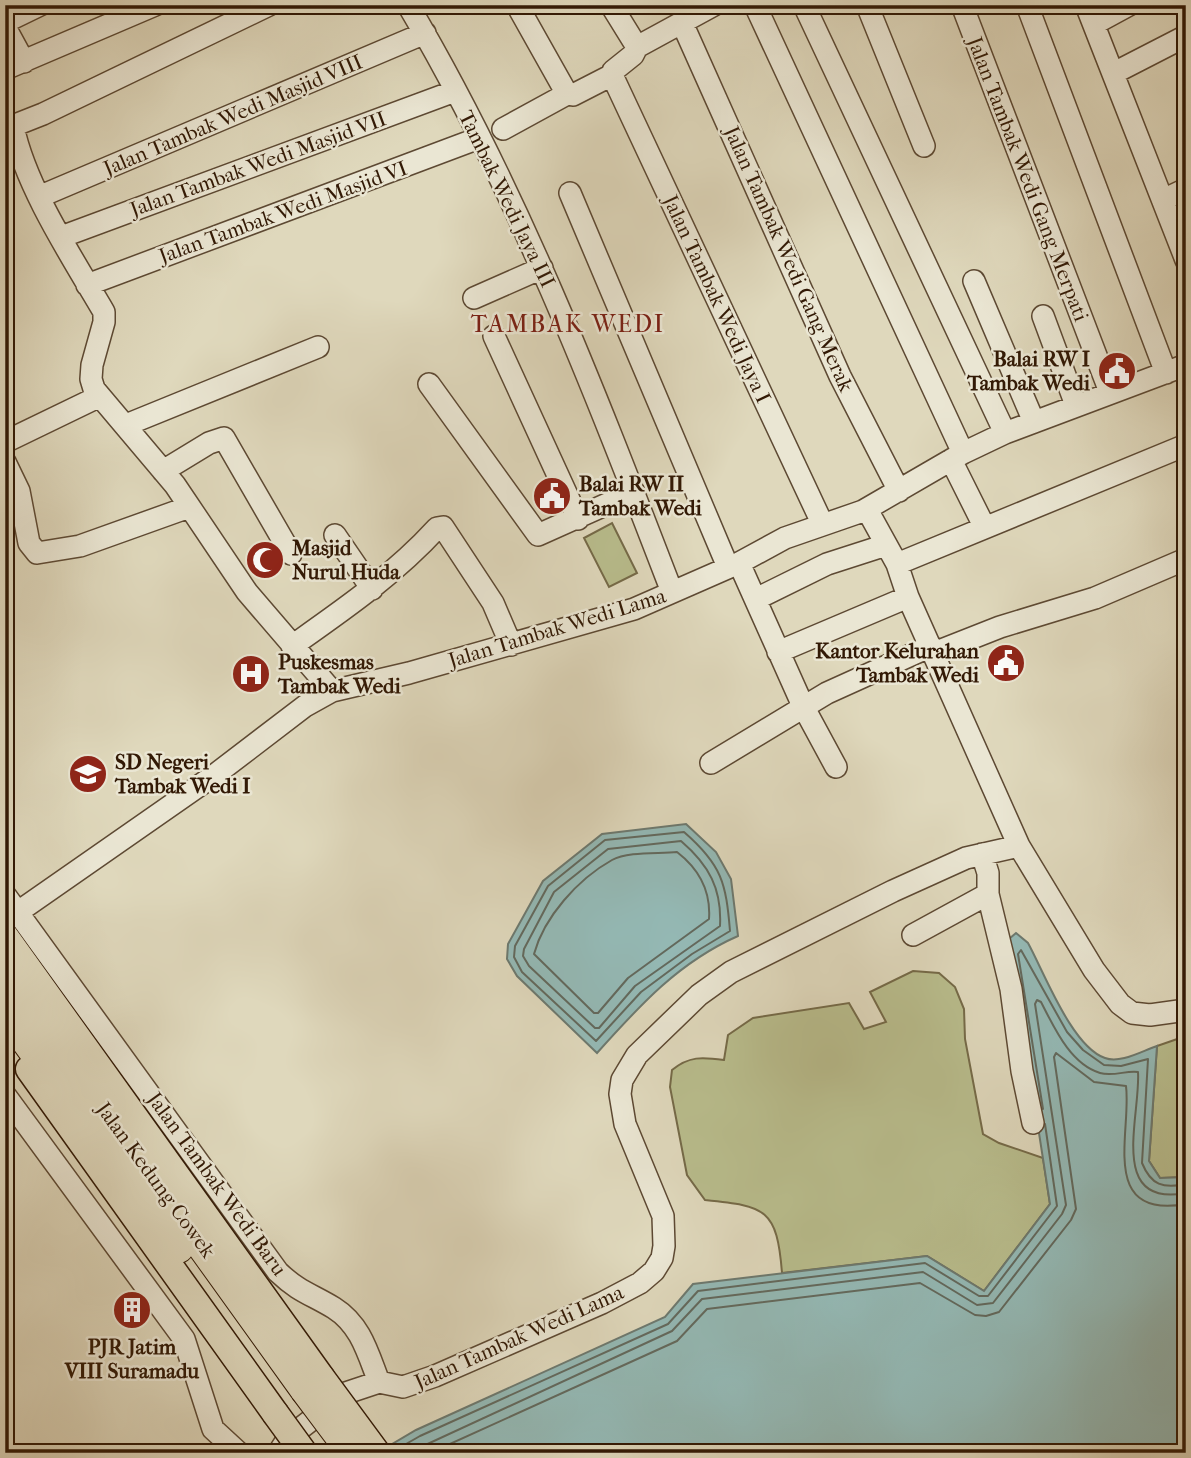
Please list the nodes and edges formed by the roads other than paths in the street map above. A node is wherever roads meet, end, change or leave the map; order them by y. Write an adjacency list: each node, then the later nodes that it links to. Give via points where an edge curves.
1 (40, 5): 15 (street)
2 (155, 5): 20 (street)
3 (270, 5): 25 (street)
4 (408, 5): 17 (street, Tambak Wedi Jaya III)
5 (517, 5): 24 (street)
6 (611, 5): 19 (street)
7 (714, 5): 16 (street)
8 (755, 5): 52 (street)
9 (804, 5): 49 (street)
10 (867, 5): 28 (street)
11 (962, 5): 44 (street, Jalan Tambak Wedi Gang Merpati)
12 (1027, 5): 42 (street)
13 (1129, 5): 14 (street)
14 (1090, 14): 21 (street)
15 (5, 24): 20 (street)
16 (683, 25): 19 (street); 55 (street, Jalan Tambak Wedi Gang Merak, via 840,376)
17 (425, 33): 23 (street, Tambak Wedi Jaya III); 31 (street, Jalan Tambak Wedi Masjid VIII)
18 (1186, 36): 21 (street)
19 (637, 47): 22 (street)
20 (15, 66)
21 (1114, 73): 32 (street)
22 (612, 75): 24 (street, via 573,96); 60 (street, Jalan Tambak Wedi Jaya I)
23 (455, 91): 27 (street, Tambak Wedi Jaya III); 33 (street, Jalan Tambak Wedi Masjid VII)
24 (567, 94): 26 (street)
25 (9, 128): 31 (street)
26 (503, 130)
27 (479, 138): 35 (street, Tambak Wedi Jaya III); 37 (street, Jalan Tambak Wedi Masjid VI)
28 (924, 146)
29 (1186, 189): 32 (street)
30 (570, 193): 67 (street)
31 (41, 196): 33 (street)
32 (1163, 200): 34 (street)
33 (61, 237): 37 (street)
34 (1186, 260)
35 (542, 268): 38 (street); 56 (street, Tambak Wedi Jaya III)
36 (974, 281): 47 (street)
37 (87, 285): 45 (street, via 104,316 90,379)
38 (474, 298)
39 (1043, 316): 46 (street)
40 (494, 336): 59 (street)
41 (318, 347): 48 (street)
42 (1176, 369): 44 (street, Jalan Tambak Wedi Lama)
43 (429, 384): 59 (street, via 534,532 541,535)
44 (1110, 392): 46 (street, Jalan Tambak Wedi Lama)
45 (100, 396): 48 (street); 50 (street)
46 (1076, 405): 47 (street, Jalan Tambak Wedi Lama)
47 (1034, 422): 49 (street, Jalan Tambak Wedi Lama)
48 (126, 425): 54 (street)
49 (1005, 433): 52 (street, Jalan Tambak Wedi Lama)
50 (5, 442)
51 (1186, 445): 61 (street)
52 (957, 457): 55 (street, Jalan Tambak Wedi Lama); 61 (street)
53 (5, 462): 57 (street, via 19,491 30,545 37,553 80,547)
54 (163, 471): 57 (street); 64 (street, via 224,438)
55 (898, 491): 58 (street, Jalan Tambak Wedi Lama)
56 (634, 492): 59 (street); 69 (street, Tambak Wedi Jaya III)
57 (189, 507): 73 (street, via 247,592)
58 (863, 511): 60 (street, Jalan Tambak Wedi Lama); 63 (street, via 870,514)
59 (578, 519)
60 (822, 523): 67 (street, Jalan Tambak Wedi Lama)
61 (984, 526): 66 (street)
62 (335, 535): 68 (street)
63 (886, 545): 66 (street); 71 (street, via 827,564)
64 (291, 554)
65 (1186, 559): 74 (street, via 1095,598)
66 (897, 564): 70 (street)
67 (734, 565): 69 (street, Jalan Tambak Wedi Lama); 71 (street)
68 (372, 589): 72 (street, via 443,527 493,603); 73 (street)
69 (672, 592): 72 (street, Jalan Tambak Wedi Lama, via 634,609)
70 (908, 597): 74 (street); 75 (street)
71 (756, 599): 75 (street)
72 (511, 645): 76 (street, Jalan Tambak Wedi Lama)
73 (292, 646): 76 (street)
74 (933, 650): 77 (street); 80 (street)
75 (778, 652): 77 (street)
76 (332, 691): 83 (street, Jalan Tambak Wedi Lama, via 305,706 216,774)
77 (803, 706): 78 (street); 79 (street)
78 (711, 763)
79 (836, 767)
80 (1019, 846): 81 (street, Jalan Tambak Wedi Lama); 88 (street, via 1090,964 1120,1004 1139,1015)
81 (982, 854): 82 (street); 92 (street, Jalan Tambak Wedi Lama, via 893,891 731,972 673,1017 637,1055 622,1080 620,1094 625,1124 663,1216 664,1246 654,1271 602,1303 435,1376 403,1387)
82 (988, 894): 84 (street); 91 (street, via 1005,959)
83 (12, 903): 92 (street, Jalan Tambak Wedi Baru, via 278,1272 309,1297 332,1307 358,1332)
84 (913, 934)
85 (5, 936): 93 (main road)
86 (5, 970): 93 (highway, Jalan Kedung Cowek)
87 (5, 1010): 93 (highway, Jalan Kedung Cowek)
88 (1186, 1010)
89 (5, 1036): 93 (main road)
90 (5, 1095): 95 (street, via 184,1339 214,1429)
91 (1033, 1123)
92 (371, 1385): 94 (street, via 346,1392 288,1438)
93 (298, 1395): 94 (main road, bridge); 96 (highway); 97 (highway, bridge); 98 (main road, bridge)
94 (284, 1452)
95 (239, 1453)
96 (327, 1453)
97 (354, 1453)
98 (377, 1453)

